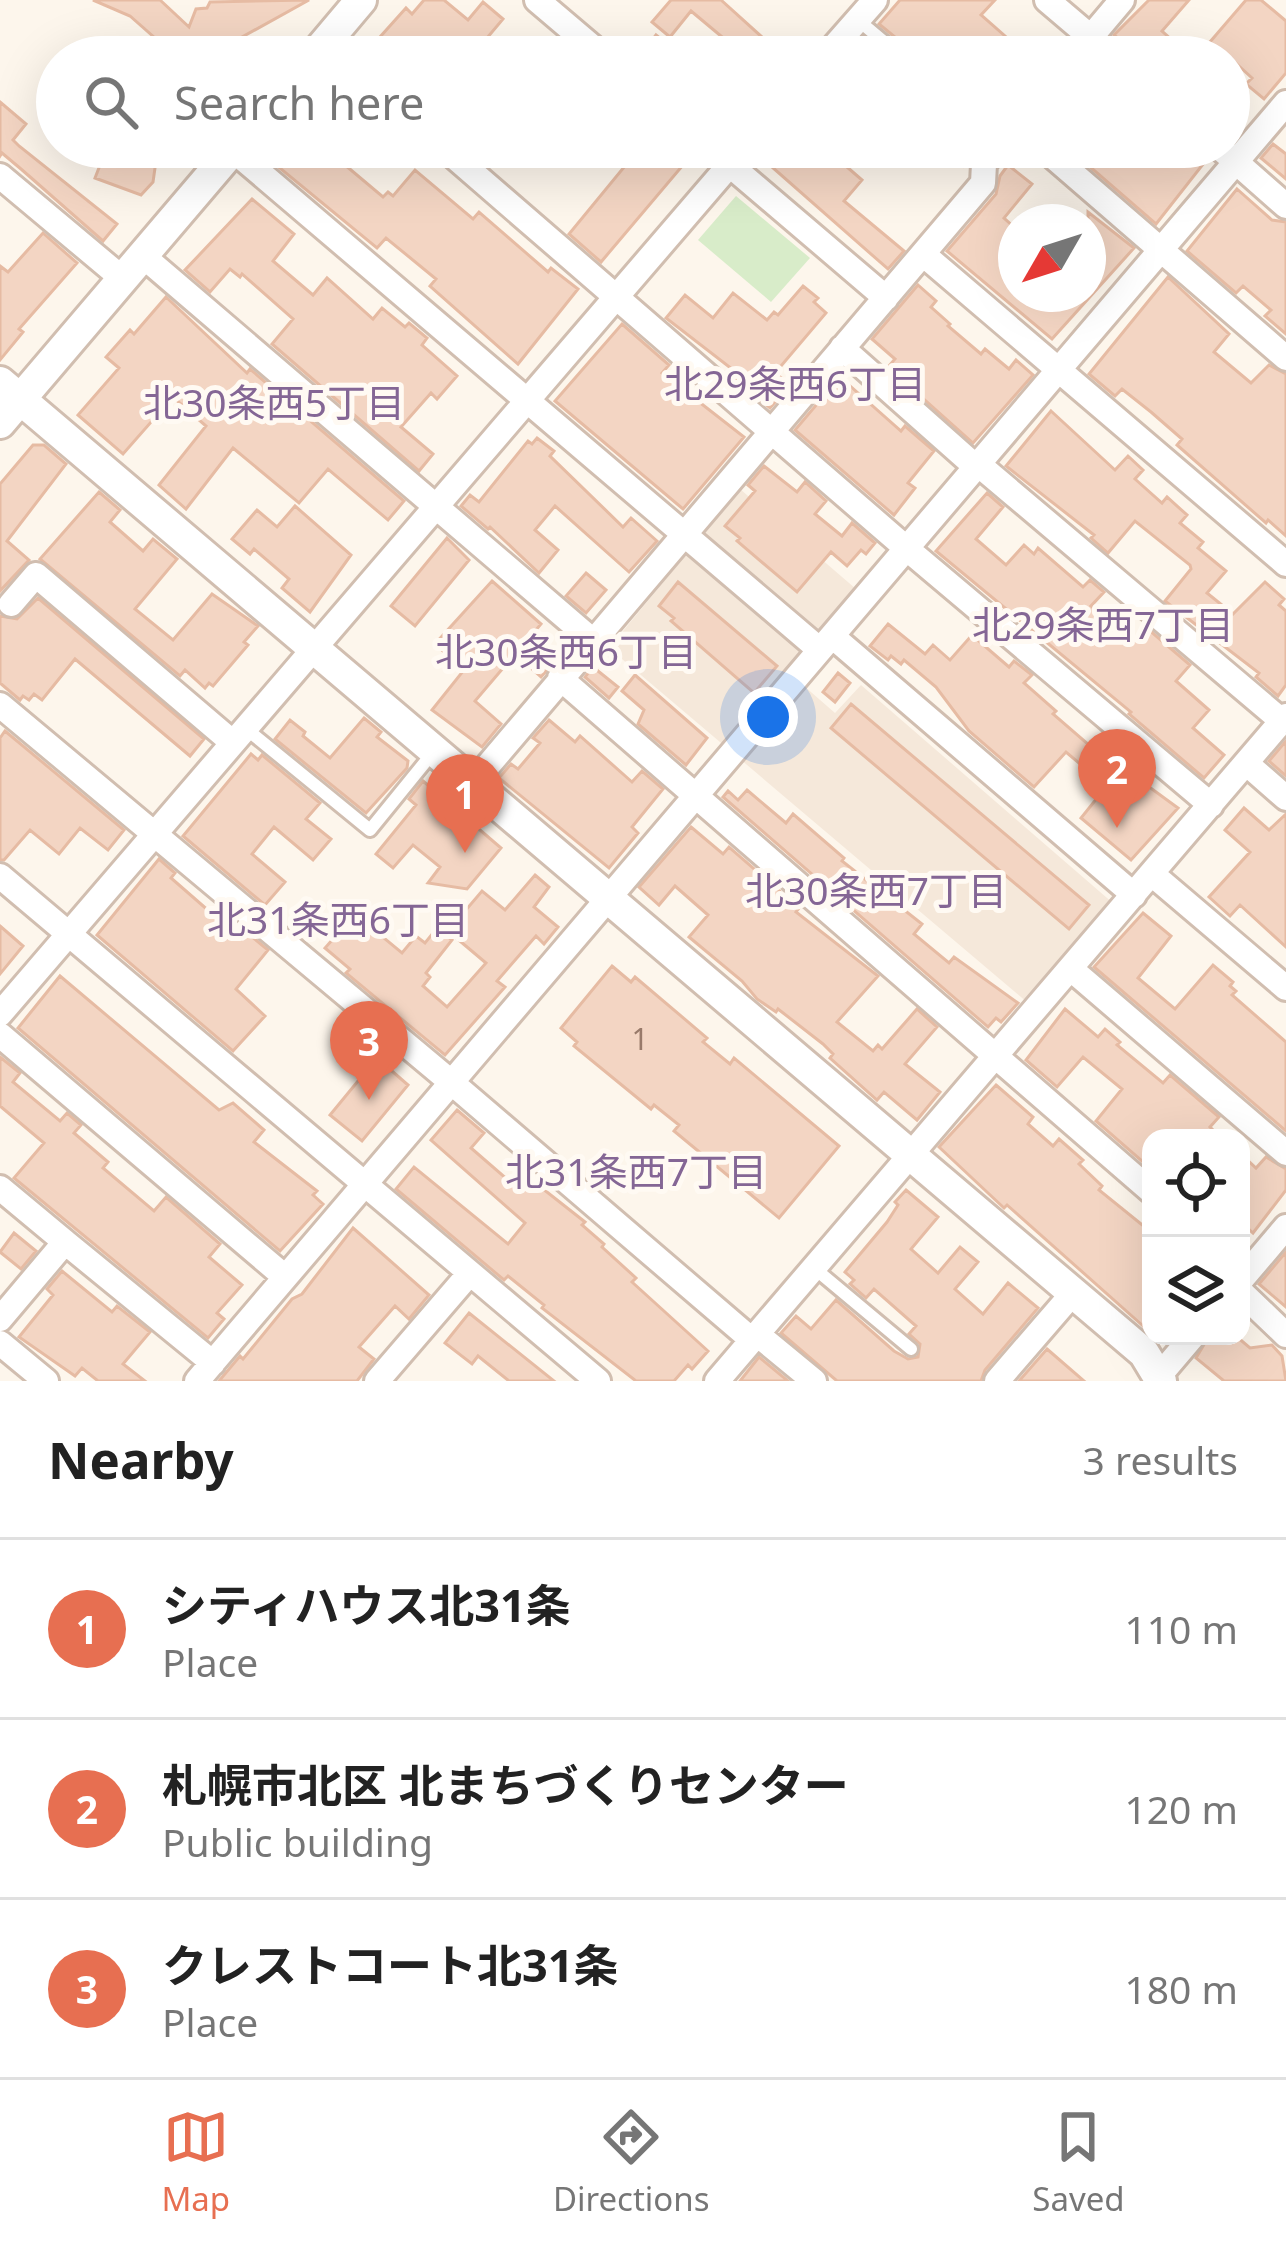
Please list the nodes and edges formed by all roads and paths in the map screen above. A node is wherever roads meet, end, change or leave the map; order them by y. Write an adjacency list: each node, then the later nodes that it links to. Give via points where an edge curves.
1 (361, 0): 6 (street)
2 (537, 0): 7 (street)
3 (1047, 0): 10 (street)
4 (1122, 0): 11 (street)
5 (865, 7): 8 (street); 9 (lane)
6 (336, 36)
7 (579, 36)
8 (842, 36)
9 (886, 36)
10 (1074, 36)
11 (1091, 36)
12 (1286, 104): 13 (street)
13 (1250, 135)
14 (218, 168): 27 (street)
15 (256, 168): 33 (street)
16 (467, 168): 28 (street)
17 (727, 168): 28 (street)
18 (750, 168): 29 (street)
19 (984, 168): 26 (street, via 982,183)
20 (1066, 168): 25 (street)
21 (1218, 168): 25 (street)
22 (1244, 168): 24 (street)
23 (0, 176): 27 (street)
24 (1286, 206)
25 (1161, 250): 31 (street); 32 (street)
26 (923, 254): 29 (street); 32 (street)
27 (133, 267): 34 (street); 37 (street)
28 (615, 296): 33 (street); 35 (street)
29 (886, 298): 30 (street)
30 (842, 348): 35 (street); 36 (street)
31 (1286, 358)
32 (1058, 370): 36 (street); 40 (street)
33 (524, 400): 37 (street); 38 (street)
34 (7, 402): 44 (street)
35 (771, 432): 38 (street); 39 (street)
36 (977, 465): 39 (street); 47 (street)
37 (434, 506): 42 (street); 44 (street)
38 (683, 535): 42 (street); 43 (street)
39 (906, 548): 43 (street); 54 (street)
40 (1286, 564)
41 (11, 604): 48 (street, via 36,575)
42 (592, 640): 45 (street)
43 (826, 643): 52 (street); 58 (street)
44 (314, 645): 48 (street); 49 (street)
45 (560, 678): 51 (street); 52 (street)
46 (0, 705): 55 (street)
47 (1284, 719): 50 (street)
48 (238, 734): 49 (lane, via 370,830); 55 (street)
49 (436, 749): 51 (street)
50 (1246, 763): 53 (street); 54 (street)
51 (474, 782): 59 (street)
52 (695, 796): 59 (street); 65 (street)
53 (1286, 798)
54 (1211, 805): 56 (street)
55 (153, 835): 60 (street); 66 (street)
56 (1152, 874): 58 (street); 62 (street)
57 (0, 876): 60 (street)
58 (1134, 895): 61 (street)
59 (610, 897): 66 (street); 68 (street)
60 (68, 933): 63 (street); 70 (street)
61 (1071, 969): 65 (street); 67 (street)
62 (1286, 988)
63 (0, 1014)
64 (0, 1035): 77 (street)
65 (996, 1057): 68 (street); 69 (street)
66 (451, 1082): 70 (street); 82 (street)
67 (1286, 1153)
68 (910, 1157): 74 (street); 79 (street)
69 (1142, 1183)
70 (364, 1184): 76 (street); 77 (street)
71 (0, 1188): 73 (street)
72 (1286, 1227): 75 (street)
73 (65, 1242): 80 (street); 86 (street)
74 (814, 1268): 82 (street); 85 (lane)
75 (1250, 1270)
76 (470, 1273): 89 (street); 90 (street)
77 (285, 1277): 86 (street)
78 (1250, 1289): 81 (street)
79 (1072, 1294): 87 (street, via 1144,1353); 93 (street)
80 (0, 1319)
81 (1286, 1335)
82 (754, 1337): 91 (street); 92 (street)
83 (0, 1343): 88 (street)
84 (1186, 1345): 87 (street)
85 (911, 1349)
86 (205, 1372)
87 (1160, 1378)
88 (46, 1381)
89 (377, 1381)
90 (598, 1381)
91 (717, 1381)
92 (814, 1381)
93 (998, 1381)

